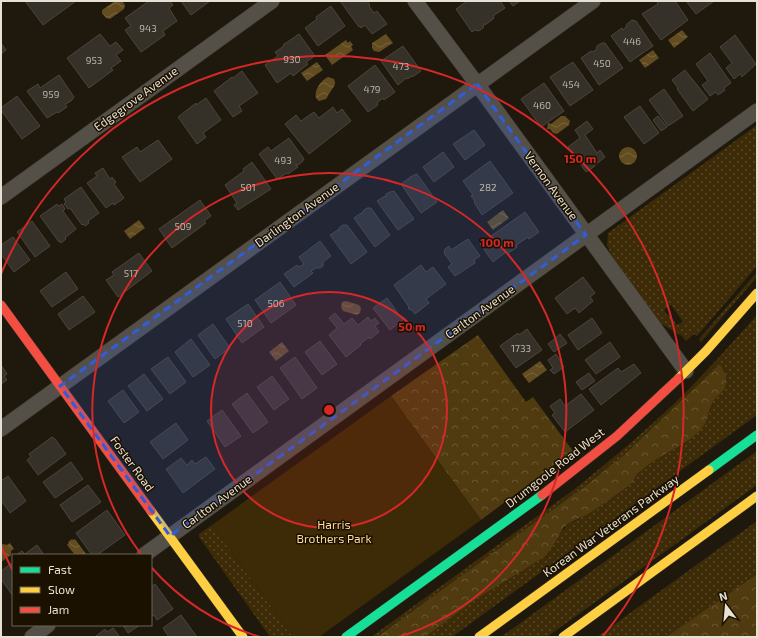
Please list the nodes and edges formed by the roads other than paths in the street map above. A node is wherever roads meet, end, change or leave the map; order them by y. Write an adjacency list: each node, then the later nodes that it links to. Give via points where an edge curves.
1 (272, 1): 6 (street, Edgegrove Avenue)
2 (415, 1): 4 (street, Vernon Avenue)
3 (593, 1): 4 (street, Darlington Avenue)
4 (477, 84): 7 (street, Vernon Avenue); 11 (street, Darlington Avenue)
5 (757, 111): 7 (street, Carlton Avenue)
6 (1, 197)
7 (586, 235): 10 (street, Vernon Avenue); 15 (street, Carlton Avenue)
8 (757, 293): 10 (main road, Drumgoole Road West)
9 (1, 305): 11 (main road, Foster Road)
10 (686, 372): 20 (main road, Drumgoole Road West, via 617,436 569,475)
11 (60, 386): 12 (street, Darlington Avenue); 15 (main road, Foster Road)
12 (1, 429)
13 (757, 435): 21 (main road, Korean War Veterans Parkway)
14 (757, 496): 22 (main road)
15 (170, 536): 16 (street, Carlton Avenue); 19 (main road, Foster Road)
16 (145, 554)
17 (47, 626): 18 (street)
18 (32, 637)
19 (243, 637)
20 (346, 637)
21 (479, 637)
22 (563, 637)

